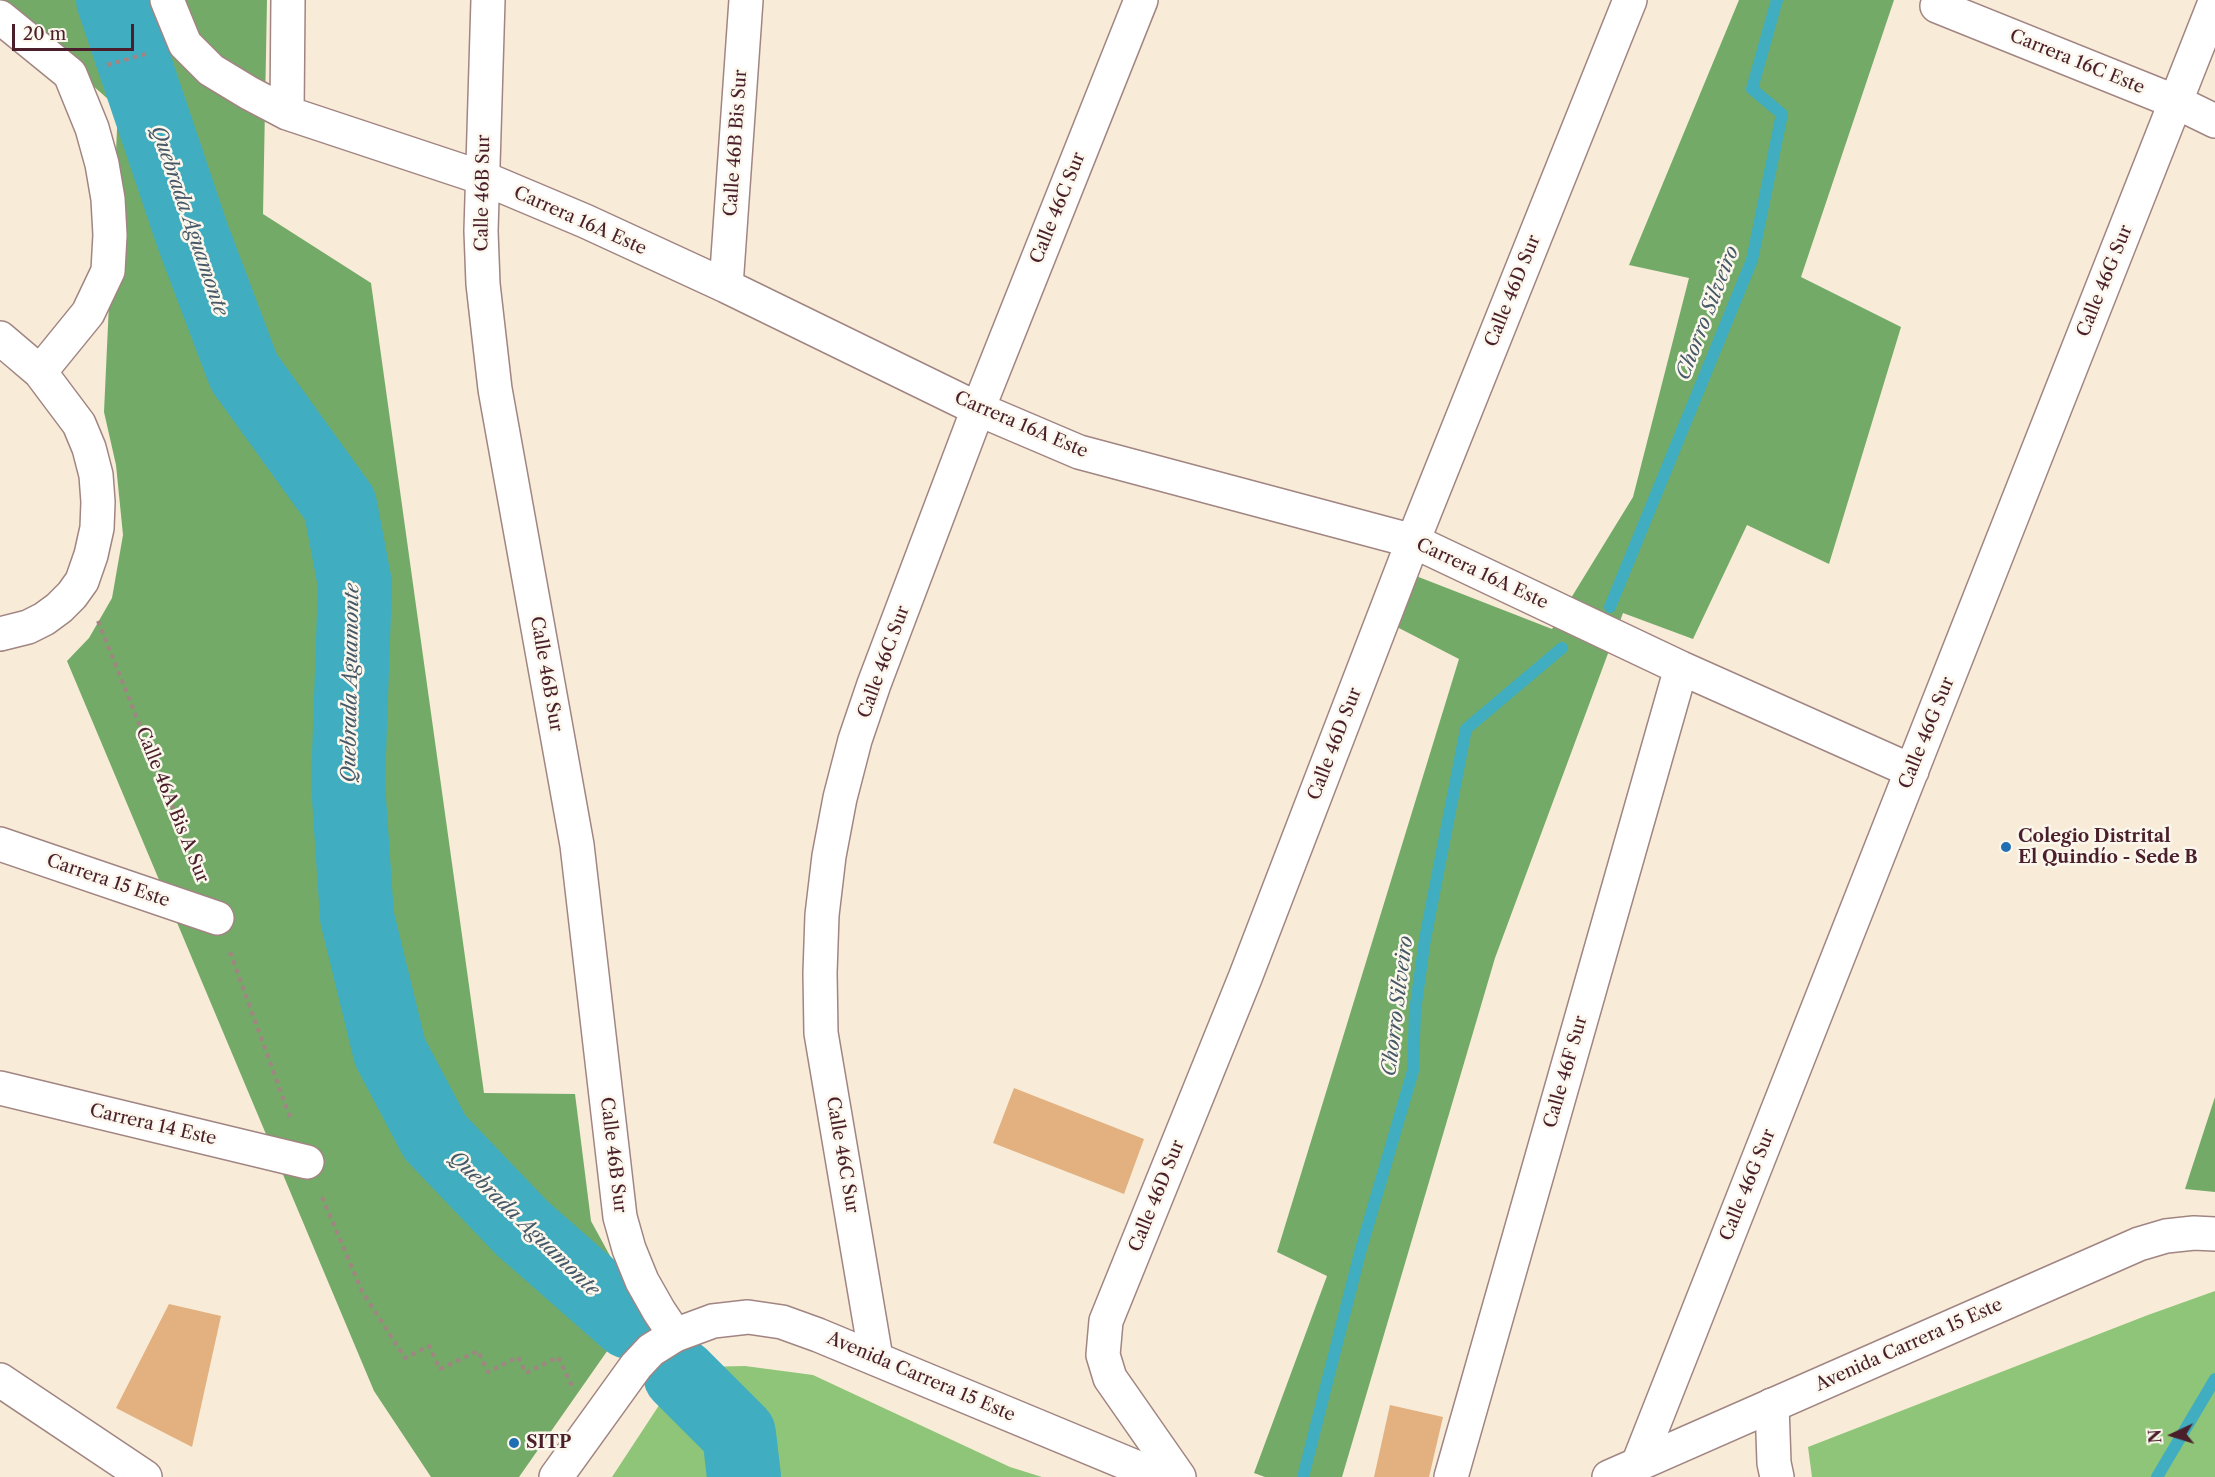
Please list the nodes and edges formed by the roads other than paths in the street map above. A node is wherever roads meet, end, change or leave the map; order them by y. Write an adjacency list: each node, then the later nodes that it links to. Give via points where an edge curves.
1 (167, 0): 11 (street, Carrera 16A Este, via 185,44 212,70)
2 (288, 0): 11 (street)
3 (488, 0): 13 (street, Calle 46B Sur)
4 (746, 0): 14 (street, Calle 46B Bis Sur)
5 (1141, 0): 17 (street, Calle 46C Sur)
6 (1630, 0): 18 (street, Calle 46D Sur)
7 (2215, 2): 10 (street, Calle 46G Sur)
8 (1937, 6): 10 (street, Carrera 16C Este)
9 (0, 17): 16 (street, via 70,75 92,128 108,199 108,271 88,313)
10 (2176, 102): 12 (street, Carrera 16C Este); 21 (street, Calle 46G Sur)
11 (287, 113): 13 (street, Carrera 16A Este)
12 (2215, 121)
13 (483, 178): 14 (street, Carrera 16A Este); 27 (street, Calle 46B Sur, via 483,284 491,358 577,845 621,1217 642,1281)
14 (726, 286): 17 (street, Carrera 16A Este)
15 (0, 338): 16 (street)
16 (40, 372): 19 (street, via 79,423 89,448 96,475 97,528 82,581 59,608 28,627)
17 (978, 409): 18 (street, Carrera 16A Este, via 1079,452); 28 (street, Calle 46C Sur, via 855,740 829,856 822,915 821,1033)
18 (1413, 540): 20 (street, Carrera 16A Este); 35 (street, Calle 46D Sur, via 1245,978 1106,1321 1103,1355 1110,1378)
19 (0, 634)
20 (1681, 668): 21 (street, Carrera 16A Este); 36 (street, Calle 46F Sur)
21 (1912, 771): 31 (street, Calle 46G Sur)
22 (0, 844): 23 (street, Carrera 15 Este)
23 (217, 918)
24 (0, 1088): 25 (street, Carrera 14 Este)
25 (307, 1161)
26 (2215, 1234): 30 (street, Avenida Carrera 15 Este, via 2175,1235 2139,1244)
27 (675, 1335): 28 (street, Avenida Carrera 15 Este, via 713,1321 748,1317 782,1322); 33 (street, Avenida Carrera 15 Este, via 651,1350 636,1366)
28 (876, 1358): 34 (street, Avenida Carrera 15 Este)
29 (0, 1380): 32 (street)
30 (1772, 1405): 31 (street, Avenida Carrera 15 Este); 37 (street)
31 (1624, 1471)
32 (145, 1477)
33 (556, 1477)
34 (1160, 1477)
35 (1179, 1477)
36 (1451, 1477)
37 (1777, 1477)

